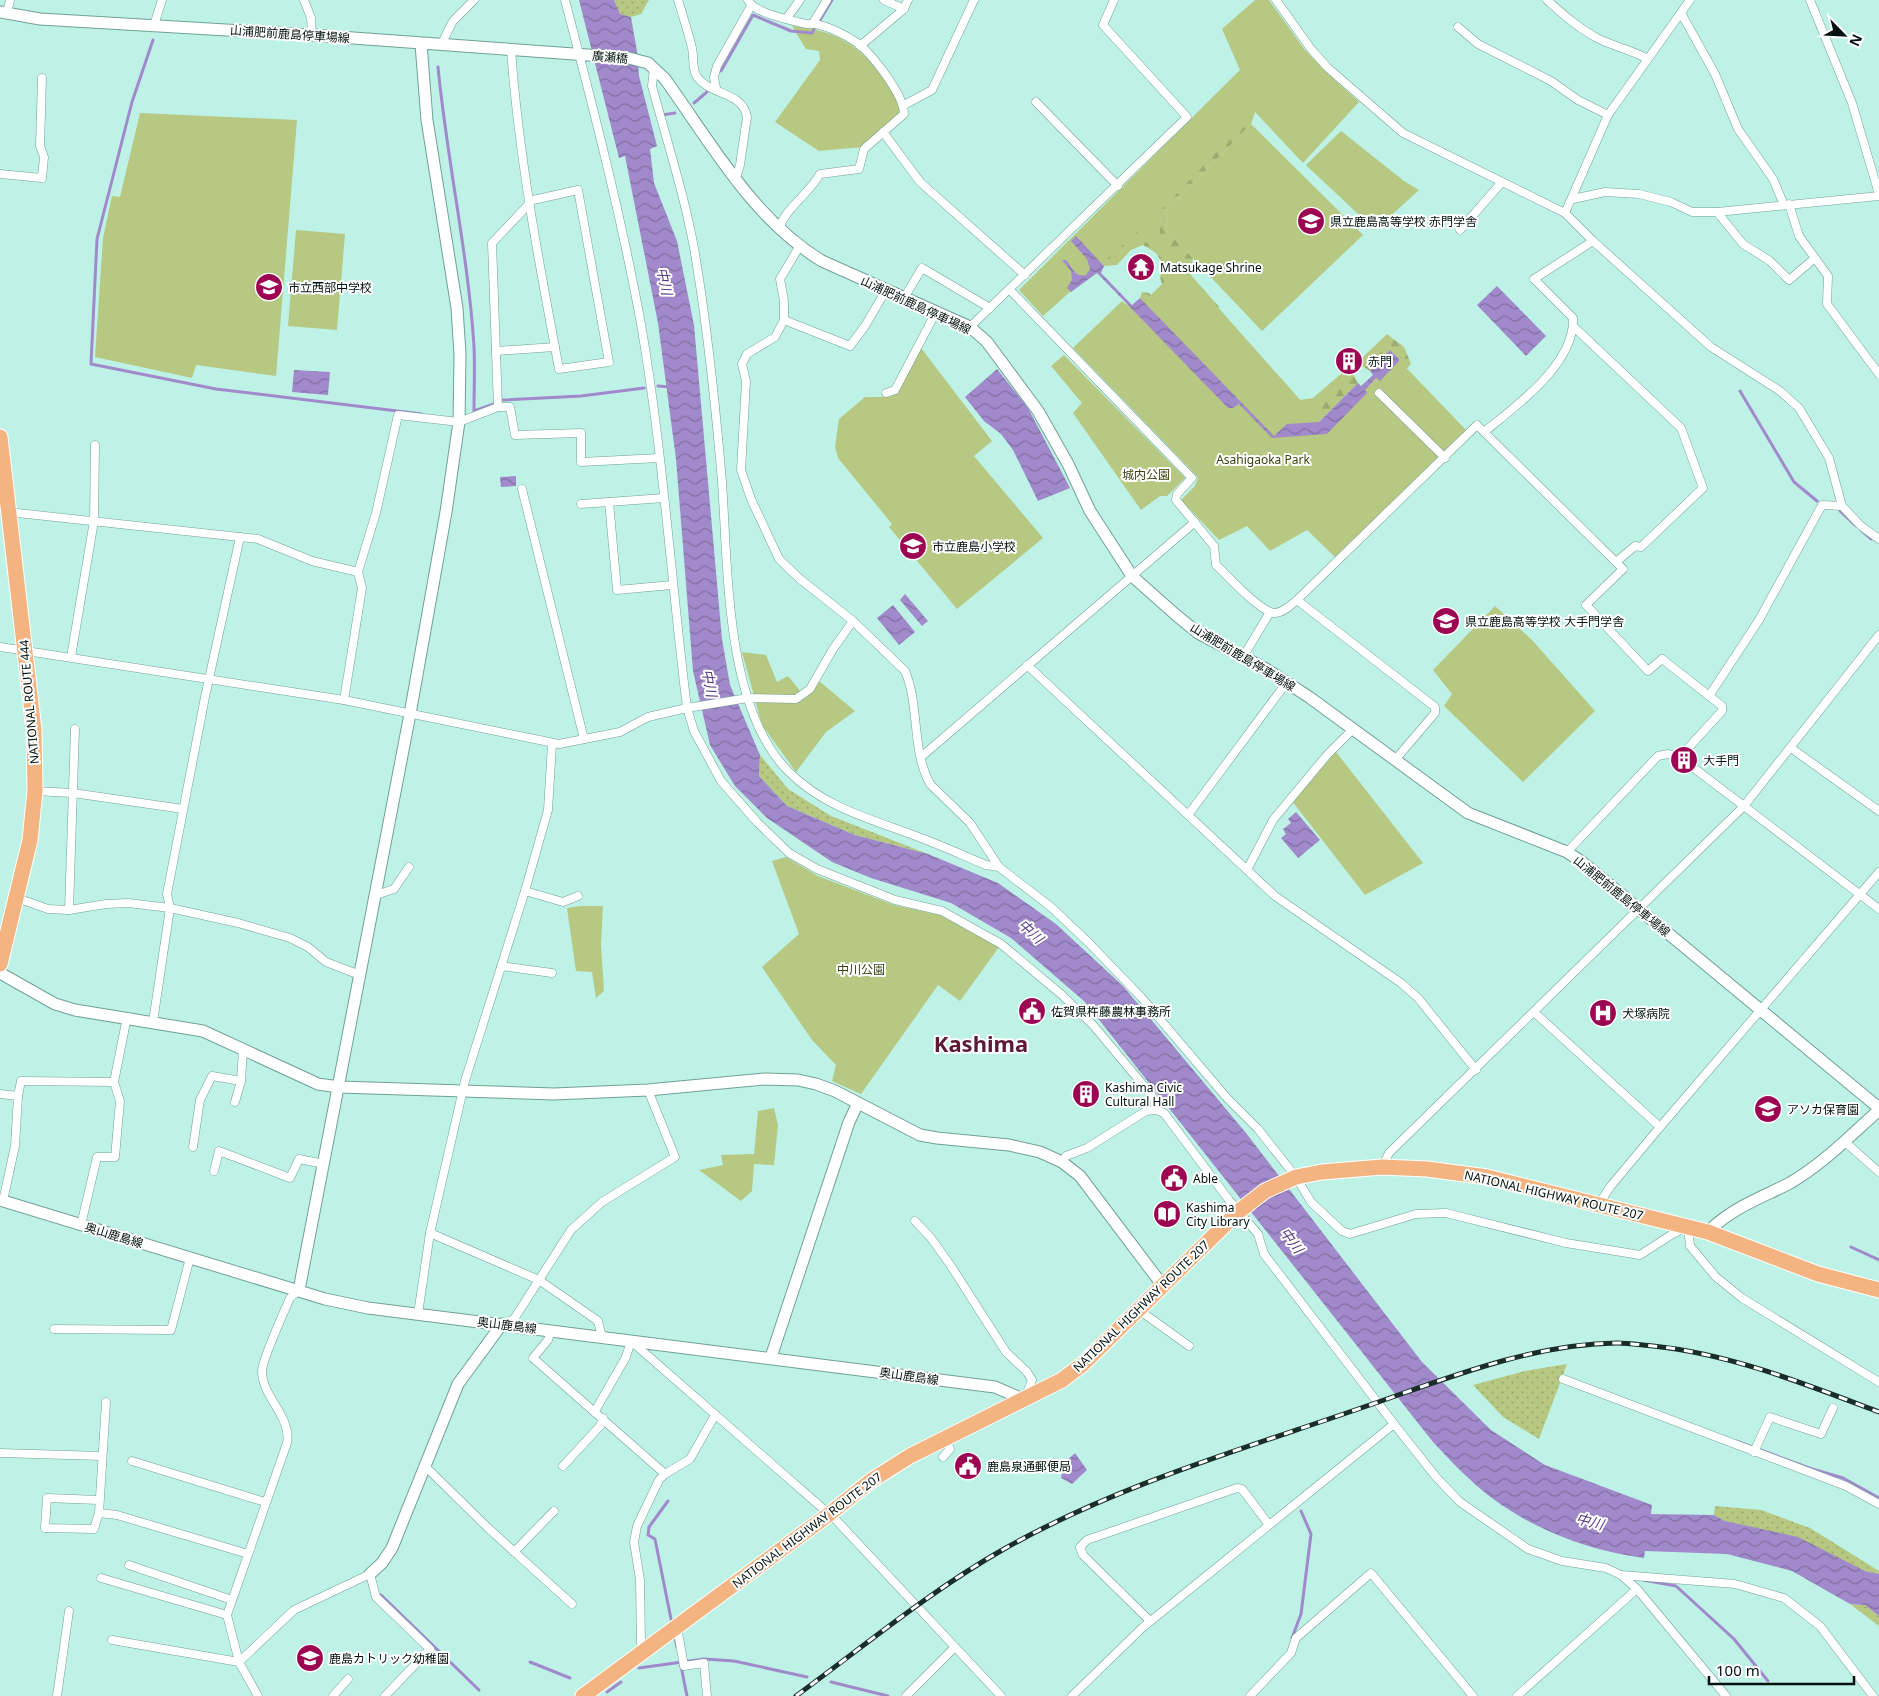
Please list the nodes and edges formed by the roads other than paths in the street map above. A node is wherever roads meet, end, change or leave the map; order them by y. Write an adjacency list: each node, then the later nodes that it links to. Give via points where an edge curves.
1 (10, 0): 19 (street)
2 (162, 0): 23 (street)
3 (304, 0): 25 (street, via 311,18)
4 (474, 0): 27 (street, via 453,21)
5 (565, 0): 30 (street)
6 (678, 0): 35 (street, via 696,74 706,85)
7 (800, 0): 21 (street)
8 (827, 0): 22 (street)
9 (884, 0): 18 (street)
10 (908, 0): 18 (street)
11 (974, 0): 37 (street, via 932,90)
12 (1114, 0): 43 (street, via 1103,25 1187,117)
13 (1276, 0): 42 (street, via 1328,68 1403,133)
14 (1547, 0): 31 (street, via 1580,28)
15 (1690, 0): 20 (street)
16 (1810, 0): 44 (street, via 1852,103)
17 (749, 3): 21 (street); 35 (street, via 717,66)
18 (904, 9): 28 (street)
19 (4, 12): 23 (main road, 山浦肥前鹿島停車場線, via 40,19)
20 (1681, 13): 31 (street); 47 (street, via 1715,74 1738,128 1773,179)
21 (786, 19): 22 (street)
22 (813, 23): 28 (street, via 848,37)
23 (154, 25): 25 (main road, 山浦肥前鹿島停車場線)
24 (1458, 27): 38 (street, via 1478,44)
25 (312, 35): 26 (main road, 山浦肥前鹿島停車場線)
26 (421, 44): 27 (main road, 山浦肥前鹿島停車場線); 70 (main road, via 427,120 458,308)
27 (440, 45): 29 (main road, 山浦肥前鹿島停車場線)
28 (860, 46): 37 (street)
29 (511, 50): 30 (main road, 山浦肥前鹿島停車場線); 46 (street)
30 (580, 54): 32 (main road, 廣瀬橋); 74 (street, via 627,253 641,326)
31 (1648, 59): 38 (street)
32 (640, 60): 33 (main road, 山浦肥前鹿島停車場線)
33 (654, 68): 41 (main road, 山浦肥前鹿島停車場線); 102 (street, via 652,86 697,265 718,428 733,621)
34 (42, 78): 40 (street, via 42,178)
35 (716, 88): 41 (street, via 738,100 746,110)
36 (1036, 102): 43 (street)
37 (904, 105): 39 (street, via 904,114)
38 (1608, 115): 45 (street)
39 (883, 132): 50 (street, via 864,149 859,169 820,174 812,188 782,218); 55 (street, via 920,182)
40 (0, 174)
41 (736, 178): 50 (main road, 山浦肥前鹿島停車場線)
42 (1502, 182): 49 (street); 51 (street)
43 (1118, 186): 55 (street)
44 (1879, 195): 47 (street)
45 (1572, 199): 48 (street, via 1605,192 1639,194 1671,202 1692,212); 49 (street)
46 (528, 205): 64 (street); 64 (street, via 533,200 578,190 609,362 559,369); 65 (street, via 492,243)
47 (1786, 205): 48 (street); 54 (street, via 1799,236)
48 (1717, 212): 54 (street, via 1743,244 1770,261 1788,280)
49 (1565, 214): 52 (street)
50 (778, 228): 53 (main road, 山浦肥前鹿島停車場線)
51 (1460, 230)
52 (1593, 241): 63 (street, via 1534,279 1573,318); 80 (street, via 1711,346 1780,391 1799,408 1829,458)
53 (799, 247): 56 (main road, 山浦肥前鹿島停車場線); 61 (street, via 780,279)
54 (1815, 258): 66 (street, via 1828,276 1827,304)
55 (1026, 275): 57 (street)
56 (886, 290): 58 (main road, 山浦肥前鹿島停車場線); 61 (street, via 850,346)
57 (1010, 290): 59 (street); 83 (street, via 1192,478 1177,494 1176,500)
58 (904, 298): 59 (street, via 922,268); 60 (main road, 山浦肥前鹿島停車場線)
59 (990, 308): 62 (street)
60 (936, 312): 62 (main road, 山浦肥前鹿島停車場線); 67 (street, via 895,390)
61 (784, 320): 92 (street, via 775,336 743,358 746,381 741,470 779,559)
62 (970, 327): 88 (main road, 山浦肥前鹿島停車場線, via 987,342 1038,411 1090,511)
63 (1574, 327): 71 (street, via 1561,360 1518,404); 86 (street, via 1681,428 1703,488 1642,547 1635,546)
64 (555, 347): 65 (street)
65 (496, 351): 69 (street)
66 (1879, 374)
67 (886, 393)
68 (1379, 393): 75 (street)
69 (498, 407): 70 (street); 74 (street, via 510,407 515,435 581,432 581,462)
70 (459, 422): 87 (street, via 398,416 376,513); 105 (main road)
71 (1484, 432): 75 (street, via 1477,425); 86 (street)
72 (0, 437): 81 (highway, NATIONAL ROUTE 444)
73 (95, 445): 82 (street)
74 (659, 458): 77 (street)
75 (1445, 458): 90 (street)
76 (522, 489): 108 (street)
77 (664, 498): 78 (street); 89 (street)
78 (609, 502): 79 (street); 89 (street, via 617,590)
79 (581, 504)
80 (1842, 506): 85 (street); 101 (street, via 1822,505 1760,620)
81 (8, 512): 82 (street); 95 (highway, NATIONAL ROUTE 444)
82 (94, 521): 84 (street); 96 (street)
83 (1195, 522): 88 (street); 91 (street, via 1214,546 1216,565)
84 (240, 537): 87 (street, via 258,539 312,561); 99 (street)
85 (1879, 539)
86 (1616, 562): 101 (street, via 1623,569 1586,605 1648,671 1662,659)
87 (358, 572): 103 (street, via 362,588)
88 (1132, 576): 97 (main road, 山浦肥前鹿島停車場線, via 1198,633); 98 (street)
89 (672, 585): 104 (street)
90 (1297, 600): 91 (street, via 1284,610); 113 (street, via 1435,707 1435,713)
91 (1270, 612): 97 (street)
92 (854, 622): 102 (street, via 833,648 803,696); 111 (street, via 905,671 909,680 916,740)
93 (1879, 635): 110 (street)
94 (0, 647): 95 (street)
95 (25, 651): 96 (street); 114 (highway, NATIONAL ROUTE 444, via 34,730)
96 (71, 657): 99 (street)
97 (1243, 657): 100 (main road, 山浦肥前鹿島停車場線)
98 (1027, 666): 111 (street); 119 (street)
99 (210, 678): 103 (street); 117 (street)
100 (1287, 682): 106 (main road, 山浦肥前鹿島停車場線); 119 (street)
101 (1709, 696): 112 (street, via 1722,706 1722,711)
102 (748, 698): 104 (street); 122 (street, via 757,726 771,749 788,771 812,793 852,813 986,865)
103 (344, 700): 105 (street)
104 (687, 708): 108 (street, via 648,717 620,732); 155 (street, via 694,731 721,781 738,803 790,852 817,869 894,900 942,911 1001,944 1093,1025 1154,1098)
105 (410, 714): 109 (street); 127 (main road)
106 (1353, 729): 113 (main road, 山浦肥前鹿島停車場線); 123 (street, via 1273,820)
107 (75, 730): 115 (street)
108 (584, 739): 109 (street)
109 (552, 744): 125 (street, via 548,810)
110 (1791, 748): 116 (street); 118 (street)
111 (922, 756): 122 (street, via 930,784 970,823)
112 (1682, 759): 116 (street); 120 (street, via 1668,754 1658,756)
113 (1395, 760): 120 (main road, 山浦肥前鹿島停車場線, via 1468,813)
114 (35, 791): 115 (street); 129 (highway, NATIONAL ROUTE 444, via 30,840)
115 (73, 793): 117 (street); 133 (street)
116 (1744, 806): 126 (street); 131 (street)
117 (183, 809): 130 (street, via 167,894)
118 (1879, 811)
119 (1188, 815): 123 (street)
120 (1567, 852): 131 (main road, 山浦肥前鹿島停車場線)
121 (409, 867): 127 (street, via 394,889)
122 (999, 867): 164 (street, via 1051,907 1108,962 1258,1129)
123 (1247, 870): 144 (street, via 1276,896 1418,998)
124 (1879, 872): 126 (street)
125 (525, 892): 128 (street, via 564,902); 135 (street)
126 (1860, 894): 132 (street); 139 (street)
127 (376, 896): 138 (main road)
128 (578, 896)
129 (17, 898): 133 (street, via 48,908); 134 (highway, NATIONAL ROUTE 444)
130 (170, 908): 133 (street, via 128,903); 138 (street, via 290,938 326,962); 142 (street)
131 (1638, 908): 139 (main road, 山浦肥前鹿島停車場線); 140 (street)
132 (1879, 909)
133 (69, 910)
134 (0, 964)
135 (501, 966): 137 (street); 149 (street)
136 (0, 973): 141 (main road, via 54,1004)
137 (552, 974)
138 (360, 975): 147 (main road)
139 (1760, 1010): 154 (main road, 山浦肥前鹿島停車場線); 156 (street)
140 (1535, 1013): 144 (street); 156 (street)
141 (126, 1017): 142 (main road); 146 (street)
142 (153, 1022): 143 (main road, via 203,1031)
143 (243, 1049): 145 (street); 147 (main road, via 318,1084)
144 (1476, 1070): 161 (street, via 1390,1154)
145 (241, 1081): 152 (street); 158 (street, via 212,1076 200,1100)
146 (114, 1082): 151 (street, via 21,1081); 169 (street, via 120,1101 115,1157 97,1157)
147 (339, 1087): 149 (main road); 160 (main road)
148 (648, 1090): 149 (main road, via 554,1094); 153 (main road, via 734,1081 798,1080 822,1086); 174 (street, via 674,1157 602,1202 572,1230)
149 (464, 1091): 172 (street)
150 (0, 1094): 151 (street)
151 (18, 1096): 165 (street, via 15,1146)
152 (235, 1102)
153 (858, 1103): 159 (main road, via 920,1134 1010,1145 1040,1152); 186 (main road)
154 (1879, 1109): 157 (main road)
155 (1156, 1110): 159 (street, via 1146,1111 1087,1148 1066,1156); 167 (street, via 1164,1113)
156 (1660, 1127): 166 (street)
157 (1844, 1141): 163 (street); 171 (main road, via 1791,1182 1742,1206 1718,1221)
158 (193, 1147)
159 (1062, 1162): 175 (main road, via 1080,1176)
160 (324, 1164): 162 (street, via 299,1159 290,1178 219,1151); 176 (main road)
161 (1382, 1168): 164 (highway, NATIONAL HIGHWAY ROUTE 207, via 1322,1172); 166 (highway, NATIONAL HIGHWAY ROUTE 207, via 1427,1169 1487,1177)
162 (214, 1171)
163 (1879, 1172)
164 (1293, 1178): 167 (highway, NATIONAL HIGHWAY ROUTE 207, via 1265,1191); 170 (street, via 1311,1202 1342,1231 1350,1234 1416,1214 1446,1213 1566,1243 1640,1256)
165 (2, 1201): 169 (main road, 奥山鹿島線)
166 (1599, 1204): 170 (highway, NATIONAL HIGHWAY ROUTE 207)
167 (1240, 1210): 175 (highway, NATIONAL HIGHWAY ROUTE 207); 195 (street, via 1258,1234 1264,1254)
168 (915, 1221): 189 (street, via 951,1266 1006,1352 1032,1380)
169 (81, 1225): 173 (main road, 奥山鹿島線)
170 (1688, 1226): 171 (highway, NATIONAL HIGHWAY ROUTE 207); 188 (street, via 1690,1246 1716,1277 1742,1298)
171 (1708, 1232): 177 (highway, NATIONAL HIGHWAY ROUTE 207, via 1818,1274)
172 (430, 1233): 174 (street); 179 (street)
173 (190, 1258): 176 (main road, 奥山鹿島線); 181 (street, via 171,1330)
174 (539, 1280): 180 (street, via 514,1319); 183 (street, via 598,1322)
175 (1163, 1286): 178 (highway, NATIONAL HIGHWAY ROUTE 207)
176 (299, 1290): 179 (main road, 奥山鹿島線, via 368,1308); 206 (street, via 290,1298 262,1369 264,1384 286,1425 288,1436)
177 (1879, 1290)
178 (1139, 1310): 185 (street); 189 (highway, NATIONAL HIGHWAY ROUTE 207, via 1083,1364 1062,1380)
179 (418, 1314): 180 (main road, 奥山鹿島線)
180 (502, 1324): 182 (main road, 奥山鹿島線); 202 (main road, via 458,1384)
181 (54, 1329)
182 (552, 1331): 183 (main road, 奥山鹿島線); 192 (street, via 533,1358)
183 (602, 1337): 184 (main road, 奥山鹿島線)
184 (631, 1341): 186 (main road, 奥山鹿島線); 192 (street, via 626,1357); 193 (street)
185 (1189, 1346)
186 (771, 1357): 189 (main road, 奥山鹿島線, via 995,1386)
187 (1563, 1379): 197 (street)
188 (1879, 1382)
189 (1025, 1400): 196 (highway, NATIONAL HIGHWAY ROUTE 207)
190 (106, 1402): 199 (street)
191 (1833, 1408): 197 (street, via 1821,1434 1770,1417)
192 (596, 1411): 194 (street)
193 (714, 1415): 204 (street, via 690,1459); 210 (street)
194 (603, 1418): 203 (street, via 600,1426); 204 (street)
195 (1394, 1424): 211 (street); 216 (street, via 1460,1502 1528,1549 1562,1561 1606,1568)
196 (946, 1438): 200 (street, via 950,1449); 210 (highway, NATIONAL HIGHWAY ROUTE 207, via 872,1480)
197 (1754, 1452): 207 (street, via 1846,1486)
198 (0, 1454): 199 (street)
199 (102, 1456): 205 (street)
200 (943, 1457)
201 (132, 1461): 206 (street)
202 (425, 1466): 212 (street); 215 (main road, via 388,1557)
203 (563, 1466)
204 (665, 1474): 227 (street, via 637,1526 634,1542 640,1580 640,1643)
205 (99, 1500): 209 (street); 209 (street, via 47,1498 45,1528 94,1529)
206 (265, 1502): 213 (street)
207 (1879, 1504)
208 (554, 1511): 212 (street)
209 (99, 1513): 213 (street, via 117,1515)
210 (828, 1515): 224 (highway, NATIONAL HIGHWAY ROUTE 207); 226 (street)
211 (1269, 1525): 223 (street); 223 (street, via 1242,1489 1237,1488 1087,1540 1080,1547 1083,1555)
212 (514, 1552): 220 (street)
213 (248, 1554): 219 (street)
214 (129, 1565): 219 (street)
215 (370, 1574): 228 (street, via 294,1610); 233 (street, via 376,1598 430,1649)
216 (1622, 1575): 218 (street); 243 (street, via 1734,1584 1784,1598 1820,1626)
217 (101, 1578): 222 (street)
218 (1637, 1589): 241 (street); 242 (street)
219 (232, 1600): 222 (street)
220 (572, 1604)
221 (69, 1611): 230 (street)
222 (227, 1615): 228 (street)
223 (1150, 1621): 238 (street)
224 (677, 1627): 227 (highway, NATIONAL HIGHWAY ROUTE 207); 235 (street, via 684,1666 704,1663)
225 (112, 1640): 228 (street)
226 (955, 1647): 236 (street); 237 (street)
227 (645, 1650): 234 (highway, NATIONAL HIGHWAY ROUTE 207)
228 (239, 1662): 231 (street)
229 (348, 1680): 232 (street)
230 (57, 1696)
231 (258, 1696)
232 (333, 1696)
233 (385, 1696)
234 (584, 1696)
235 (707, 1696)
236 (906, 1696)
237 (1001, 1696)
238 (1072, 1696)
239 (1250, 1696): 240 (street, via 1291,1653 1296,1638 1371,1573)
240 (1473, 1696)
241 (1518, 1696)
242 (1726, 1696)
243 (1873, 1696)

